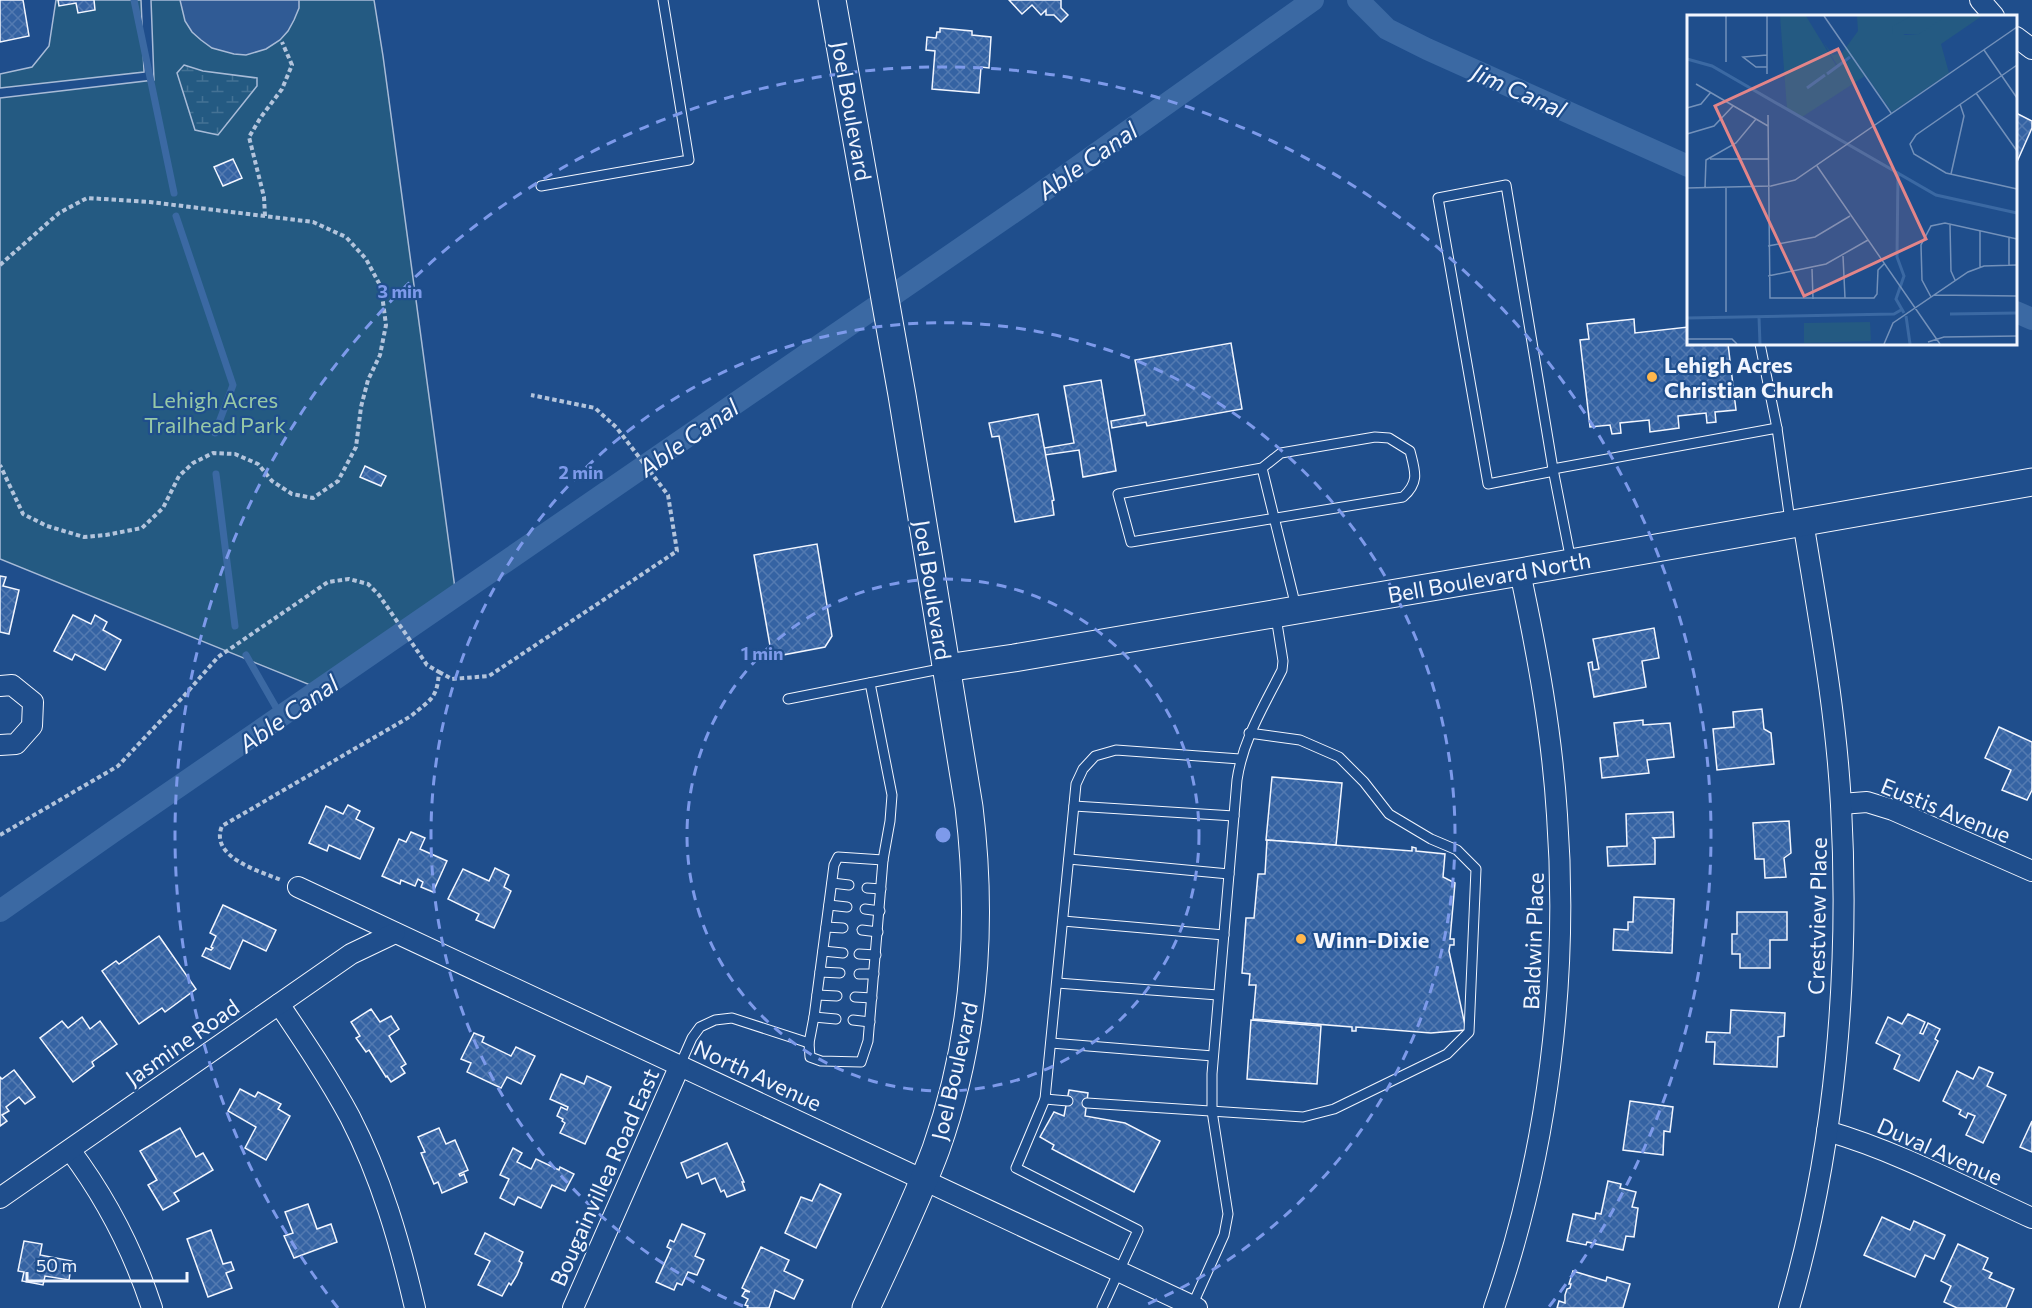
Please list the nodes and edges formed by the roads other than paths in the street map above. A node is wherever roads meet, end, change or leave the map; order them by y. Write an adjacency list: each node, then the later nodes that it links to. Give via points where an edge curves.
1 (663, 0): 7 (lane, via 689,160)
2 (832, 0): 18 (main road, Joel Boulevard)
3 (1980, 0): 4 (street)
4 (1993, 15)
5 (2017, 38): 6 (street)
6 (2032, 49)
7 (541, 186)
8 (1760, 345): 9 (lane)
9 (1777, 428): 11 (lane); 14 (lane)
10 (1262, 468): 13 (lane); 13 (lane, via 1281,453 1375,436 1389,438 1410,452 1416,473 1412,489 1403,496); 13 (lane, via 1118,494 1131,542)
11 (1553, 469): 11 (lane, via 1488,484 1438,198 1506,185); 15 (lane)
12 (2032, 482): 14 (main road, Bell Boulevard North)
13 (1274, 518): 17 (lane)
14 (1797, 523): 15 (main road, Bell Boulevard North); 25 (street, Crestview Place, via 1834,721)
15 (1571, 563): 16 (main road, Bell Boulevard North)
16 (1520, 572): 17 (main road, Bell Boulevard North); 87 (street, Baldwin Place, via 1550,737 1560,888 1559,970 1537,1144 1524,1207)
17 (1286, 612): 18 (main road, Bell Boulevard North); 22 (lane, via 1282,670)
18 (946, 668): 19 (lane); 77 (main road, Joel Boulevard, via 973,841 977,909 966,1036 952,1095)
19 (870, 683): 21 (lane); 29 (lane, via 892,795)
20 (0, 686): 23 (street, via 12,685 33,702 32,726 16,744)
21 (788, 699)
22 (1249, 733): 24 (lane); 74 (lane, via 1300,740 1339,758 1389,814 1457,850 1476,869 1469,1032 1447,1054 1334,1109 1303,1117)
23 (0, 745)
24 (1240, 759): 26 (lane, via 1116,750 1095,756 1083,769 1076,784); 27 (lane)
25 (1841, 804): 30 (street, Eustis Avenue, via 1868,802 1893,810); 75 (street, Crestview Place, via 1844,926)
26 (1074, 806): 27 (lane); 28 (lane)
27 (1234, 816): 31 (lane)
28 (1069, 859): 31 (lane); 41 (lane)
29 (883, 860): 32 (lane, via 838,857); 36 (lane)
30 (2032, 871)
31 (1229, 874): 47 (lane)
32 (832, 883): 33 (lane); 37 (lane)
33 (849, 885)
34 (298, 887): 46 (street, North Avenue)
35 (867, 888): 36 (lane)
36 (881, 889): 40 (lane)
37 (829, 905): 38 (lane); 42 (lane)
38 (847, 907)
39 (865, 909): 40 (lane)
40 (880, 910): 45 (lane)
41 (1063, 921): 47 (lane); 56 (lane)
42 (826, 927): 43 (lane); 48 (lane)
43 (843, 928)
44 (862, 930): 45 (lane)
45 (878, 932): 51 (lane)
46 (395, 933): 62 (street, Jasmine Road, via 351,954); 70 (street, North Avenue)
47 (1224, 935): 58 (lane)
48 (823, 951): 49 (lane); 52 (lane)
49 (843, 953)
50 (859, 954): 51 (lane)
51 (876, 955): 55 (lane)
52 (820, 972): 53 (lane); 57 (lane)
53 (840, 973)
54 (859, 974): 55 (lane)
55 (874, 974): 61 (lane)
56 (1057, 983): 58 (lane); 68 (lane)
57 (817, 995): 59 (lane); 63 (lane)
58 (1218, 995): 69 (lane)
59 (837, 996)
60 (855, 997): 61 (lane)
61 (872, 998): 66 (lane)
62 (279, 1004): 76 (street, Jasmine Road); 83 (street, via 350,1118 372,1167 393,1223)
63 (814, 1017): 64 (lane); 67 (lane)
64 (836, 1019)
65 (853, 1020): 66 (lane)
66 (870, 1022): 67 (lane, via 861,1062 810,1057)
67 (809, 1043): 70 (lane, via 732,1018 715,1020 700,1027)
68 (1051, 1043): 69 (lane); 71 (lane)
69 (1213, 1056): 74 (lane)
70 (680, 1065): 77 (street, North Avenue); 84 (street, Bougainvillea Road East)
71 (1045, 1099): 72 (lane); 80 (lane, via 1016,1168 1138,1230)
72 (1068, 1101)
73 (1087, 1103): 74 (lane)
74 (1212, 1111): 81 (lane, via 1228,1214 1224,1235)
75 (1827, 1131): 79 (street, Duval Avenue, via 1923,1168); 88 (street, Crestview Place)
76 (70, 1150): 78 (street, Jasmine Road); 82 (street, via 121,1231 142,1275)
77 (924, 1179): 80 (street, North Avenue); 85 (main road, Joel Boulevard)
78 (0, 1198)
79 (2032, 1218)
80 (1119, 1271): 81 (street, North Avenue); 86 (lane)
81 (1188, 1306)
82 (152, 1308)
83 (415, 1308)
84 (573, 1308)
85 (866, 1308)
86 (1102, 1308)
87 (1494, 1308)
88 (1789, 1308)

